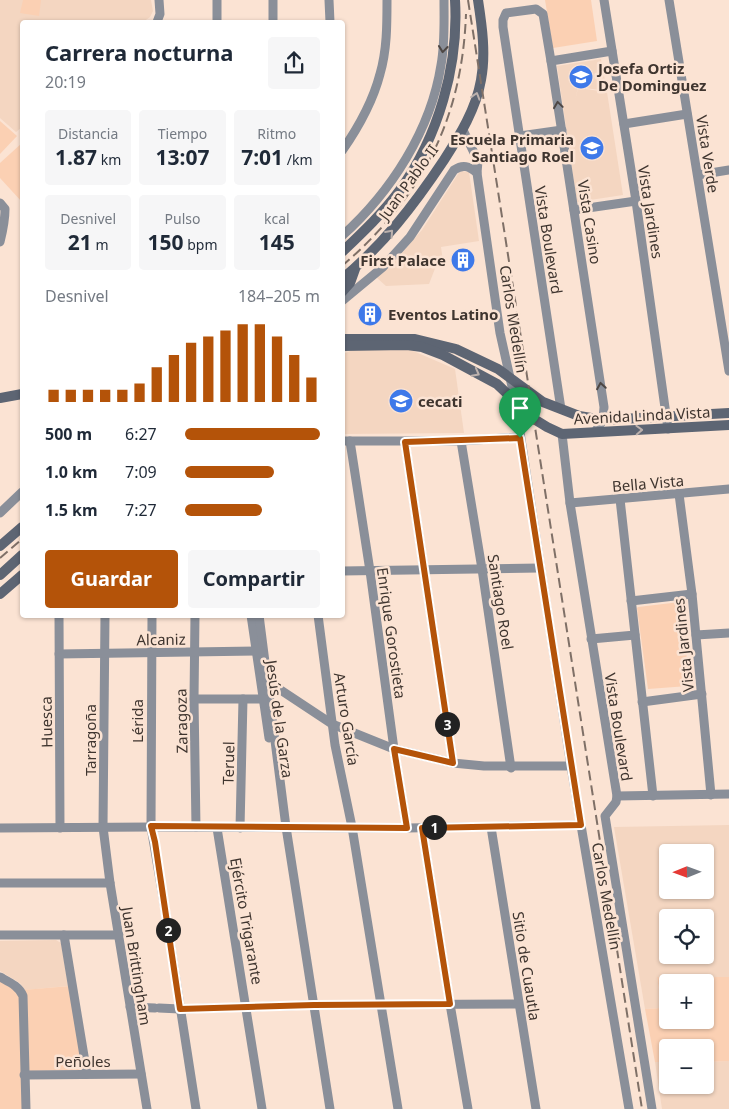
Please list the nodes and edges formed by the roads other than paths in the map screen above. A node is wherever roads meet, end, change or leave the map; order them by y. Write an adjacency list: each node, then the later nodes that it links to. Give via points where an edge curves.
1 (159, 0): 12 (street)
2 (217, 0): 13 (street)
3 (273, 0): 14 (street)
4 (329, 0): 15 (street)
5 (387, 0): 23 (street, via 387,28 380,74 362,117)
6 (444, 0): 30 (street, one-way to 30, via 441,68 425,122 400,168 359,221)
7 (455, 0): 32 (street, Juan Pablo II, via 455,40 450,72 432,133 400,190)
8 (478, 0): 20 (street, Juan Pablo II, one-way to 8, via 481,81 484,53)
9 (604, 0): 16 (street, Vista Jardines)
10 (669, 0): 18 (street, Vista Verde)
11 (504, 15): 17 (street, Vista Casino, via 536,9 543,14); 22 (street, Vista Boulevard, via 503,27)
12 (158, 20)
13 (217, 20)
14 (273, 20)
15 (330, 20)
16 (612, 51): 17 (street); 19 (street, Vista Jardines)
17 (551, 61): 21 (street, Vista Casino, one-way to 17)
18 (688, 114): 19 (street); 26 (street, Vista Verde)
19 (624, 124): 27 (street, Vista Jardines)
20 (462, 130): 25 (street, Carlos Medellín, via 478,161); 33 (street, Juan Pablo II, one-way to 20, via 418,200)
21 (562, 130): 22 (street); 29 (street, Vista Casino)
22 (520, 136): 46 (street, Vista Boulevard)
23 (345, 146)
24 (729, 170): 26 (street)
25 (477, 173): 36 (street, via 468,166 454,170 410,237 383,267); 41 (street, Carlos Medellín)
26 (698, 175): 39 (street, Vista Verde)
27 (636, 201): 29 (street); 48 (street, Vista Jardines)
28 (2, 206): 31 (street, via 4,227)
29 (574, 210): 49 (street, Vista Casino, one-way to 29, via 604,407)
30 (345, 233)
31 (0, 242)
32 (345, 249)
33 (356, 267): 34 (street, Juan Pablo II); 35 (street)
34 (345, 276)
35 (345, 289)
36 (345, 299)
37 (345, 339): 41 (street, Avenida Linda Vista, via 428,341 456,349)
38 (345, 346): 44 (street, Avenida Linda Vista, one-way to 44, via 407,345 422,348 444,355 497,384)
39 (728, 352): 40 (street, Vista Verde)
40 (729, 371)
41 (509, 376): 44 (street, Carlos Medellín); 45 (street, Avenida Linda Vista)
42 (20, 394): 43 (street)
43 (0, 398)
44 (515, 400): 45 (street); 53 (street, Avenida Linda Vista, via 534,419); 54 (street, Carlos Medellín)
45 (544, 402): 46 (street, Avenida Linda Vista)
46 (561, 409): 49 (street, Avenida Linda Vista)
47 (729, 413): 48 (street, Avenida Linda Vista)
48 (667, 418): 49 (street, Avenida Linda Vista); 51 (street, Vista Jardines)
49 (603, 420): 52 (street)
50 (729, 425): 51 (street, Avenida Linda Vista)
51 (668, 429): 52 (street, Avenida Linda Vista, one-way to 51)
52 (595, 432): 53 (street, Avenida Linda Vista)
53 (562, 434): 62 (street, Vista Boulevard)
54 (520, 438): 56 (street); 67 (street, Carlos Medellín)
55 (346, 441): 57 (street); 71 (street, Enrique Gorostieta)
56 (461, 441): 57 (street); 68 (street, Santiago Roel)
57 (405, 442): 69 (street)
58 (729, 489): 60 (street, Bella Vista)
59 (20, 494): 63 (street)
60 (680, 494): 61 (street, Bella Vista); 77 (street, Vista Jardines)
61 (620, 499): 62 (street, Bella Vista); 78 (street)
62 (570, 503): 89 (street, Vista Boulevard)
63 (0, 513)
64 (20, 529): 65 (street)
65 (0, 546)
66 (20, 557): 72 (street)
67 (540, 568): 68 (street); 104 (street, Carlos Medellín)
68 (482, 569): 69 (street); 105 (street, Santiago Roel)
69 (425, 570): 71 (street); 103 (street)
70 (345, 571): 71 (street)
71 (370, 571): 102 (street, Enrique Gorostieta)
72 (0, 574)
73 (20, 574): 75 (street)
74 (20, 575): 76 (street)
75 (0, 586)
76 (0, 594)
77 (692, 594): 78 (street); 87 (street, Vista Jardines)
78 (631, 601): 88 (street)
79 (59, 618): 93 (street, Huesca)
80 (105, 618): 94 (street, Tarragoña)
81 (152, 618): 91 (street, Lérida)
82 (195, 618): 92 (street, Zaragoza)
83 (252, 618): 90 (street, Jesús de la Garza)
84 (259, 618): 90 (street, Jesús de la Garza)
85 (318, 618): 101 (street, Arturo García)
86 (729, 633): 87 (street)
87 (696, 634): 96 (street, Vista Jardines)
88 (635, 635): 89 (street); 100 (street)
89 (591, 639): 108 (street, Vista Boulevard)
90 (260, 651): 92 (street, Alcaniz); 95 (street, Jesús de la Garza); 97 (street, Jesús de la Garza)
91 (150, 652): 92 (street, Alcaniz); 94 (street, Alcaniz); 111 (street, Lérida)
92 (195, 652): 98 (street, Zaragoza)
93 (59, 654): 94 (street, Alcaniz); 118 (street, Huesca)
94 (105, 654): 112 (street, Tarragoña)
95 (267, 680): 101 (street); 114 (street, Jesús de la Garza)
96 (702, 694): 100 (street); 106 (street, Vista Jardines)
97 (263, 699): 99 (street); 114 (street, Jesús de la Garza)
98 (194, 700): 99 (street); 113 (street, Zaragoza)
99 (243, 700): 120 (street, Teruel)
100 (642, 702): 109 (street)
101 (332, 724): 102 (street); 115 (street, Arturo García)
102 (394, 749): 103 (street); 121 (street, Enrique Gorostieta)
103 (453, 763): 105 (street)
104 (571, 766): 105 (street); 110 (street, Carlos Medellín)
105 (512, 768)
106 (711, 794): 107 (street); 109 (street)
107 (729, 794)
108 (617, 796): 109 (street); 148 (street, Vista Boulevard, via 605,816)
109 (653, 796)
110 (581, 825): 116 (street); 147 (street, Carlos Medellín)
111 (151, 826): 112 (street); 113 (street); 135 (street, Lérida)
112 (103, 827): 118 (street); 124 (street, Juan Brittingham)
113 (196, 827): 119 (street)
114 (284, 827): 115 (street); 120 (street); 132 (street)
115 (352, 827): 121 (street); 129 (street, Arturo García)
116 (491, 827): 122 (street); 131 (street, Sitio de Cuautla)
117 (0, 828): 118 (street)
118 (60, 828)
119 (217, 828): 120 (street); 134 (street, Ejército Trigarante)
120 (240, 828)
121 (407, 828): 122 (street)
122 (422, 828): 130 (street)
123 (0, 883): 124 (street)
124 (110, 884): 127 (street, Juan Brittingham)
125 (0, 935): 126 (street)
126 (64, 935): 127 (street); 136 (street)
127 (118, 935): 133 (street, Juan Brittingham)
128 (0, 977): 138 (street, via 21,990 23,996)
129 (382, 1004): 130 (street); 132 (street); 144 (street, Arturo García)
130 (450, 1004): 131 (street); 145 (street)
131 (518, 1004): 146 (street, Sitio de Cuautla)
132 (314, 1005): 134 (street); 143 (street)
133 (130, 1007): 135 (street); 137 (street, Juan Brittingham)
134 (247, 1007): 135 (street); 142 (street, Ejército Trigarante)
135 (180, 1009): 141 (street, Lérida)
136 (88, 1074): 137 (street, Peñoles); 138 (street, Peñoles)
137 (141, 1074): 140 (street, Juan Brittingham)
138 (24, 1075): 139 (street)
139 (26, 1109)
140 (147, 1109)
141 (196, 1109)
142 (262, 1109)
143 (330, 1109)
144 (398, 1109)
145 (468, 1109)
146 (536, 1109)
147 (629, 1109)
148 (652, 1109)

